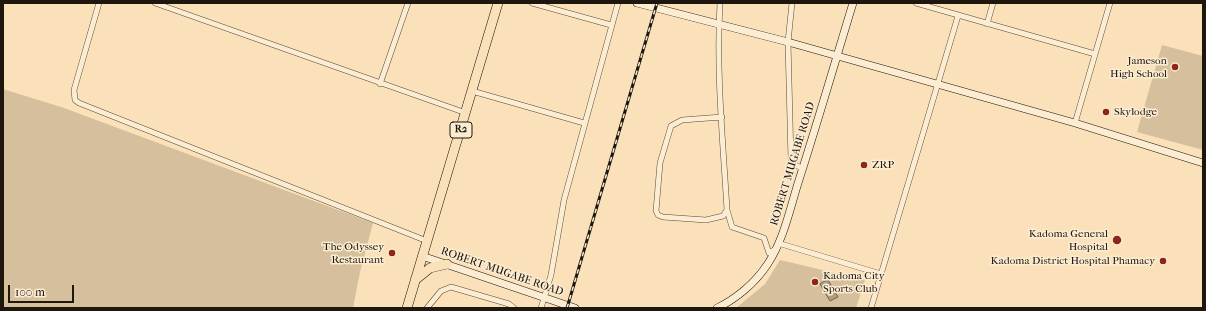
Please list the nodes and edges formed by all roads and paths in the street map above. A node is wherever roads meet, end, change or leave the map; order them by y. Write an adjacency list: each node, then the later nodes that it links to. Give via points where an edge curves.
1 (99, 3): 31 (street, via 74,90 75,100 79,104)
2 (155, 3): 21 (street)
3 (408, 3): 21 (street)
4 (498, 3): 23 (highway, R2)
5 (532, 3): 17 (street)
6 (618, 3): 17 (street)
7 (638, 3): 16 (main road)
8 (720, 3): 16 (street)
9 (792, 3): 18 (street)
10 (853, 3): 20 (main road, ROBERT MUGABE ROAD)
11 (916, 3): 14 (street)
12 (993, 3): 15 (street)
13 (1110, 3): 19 (street)
14 (958, 16): 15 (street); 22 (street)
15 (987, 24): 19 (street)
16 (719, 25): 18 (main road); 25 (street)
17 (611, 26): 26 (street)
18 (788, 42): 20 (main road); 29 (street, via 791,160)
19 (1095, 54): 27 (street)
20 (837, 56): 22 (main road); 29 (main road, ROBERT MUGABE ROAD)
21 (380, 84): 24 (street)
22 (938, 85): 27 (main road); 36 (street)
23 (472, 91): 24 (highway, R2); 26 (street)
24 (466, 113): 31 (highway, R2)
25 (722, 117): 30 (street); 30 (street, via 682,120 671,126 660,162 656,211 663,217 706,220 723,216)
26 (584, 123): 38 (street, via 564,200 552,275)
27 (1075, 123): 28 (main road)
28 (1203, 163)
29 (803, 169): 32 (main road, ROBERT MUGABE ROAD)
30 (727, 210): 33 (street, via 732,227 764,238 769,253)
31 (427, 241): 34 (highway, R2)
32 (778, 243): 33 (main road, ROBERT MUGABE ROAD); 36 (street)
33 (774, 250): 44 (main road, ROBERT MUGABE ROAD, via 768,264 748,286)
34 (422, 256): 35 (main road, ROBERT MUGABE ROAD); 37 (highway, R2)
35 (447, 264): 37 (highway, via 430,268); 38 (main road, ROBERT MUGABE ROAD)
36 (881, 274): 45 (street)
37 (415, 280): 39 (highway, R2)
38 (544, 297): 42 (street); 43 (main road, ROBERT MUGABE ROAD)
39 (407, 308)
40 (427, 308): 41 (street, via 441,291 451,287 509,304)
41 (514, 308)
42 (541, 308)
43 (575, 308)
44 (717, 308)
45 (871, 308)

